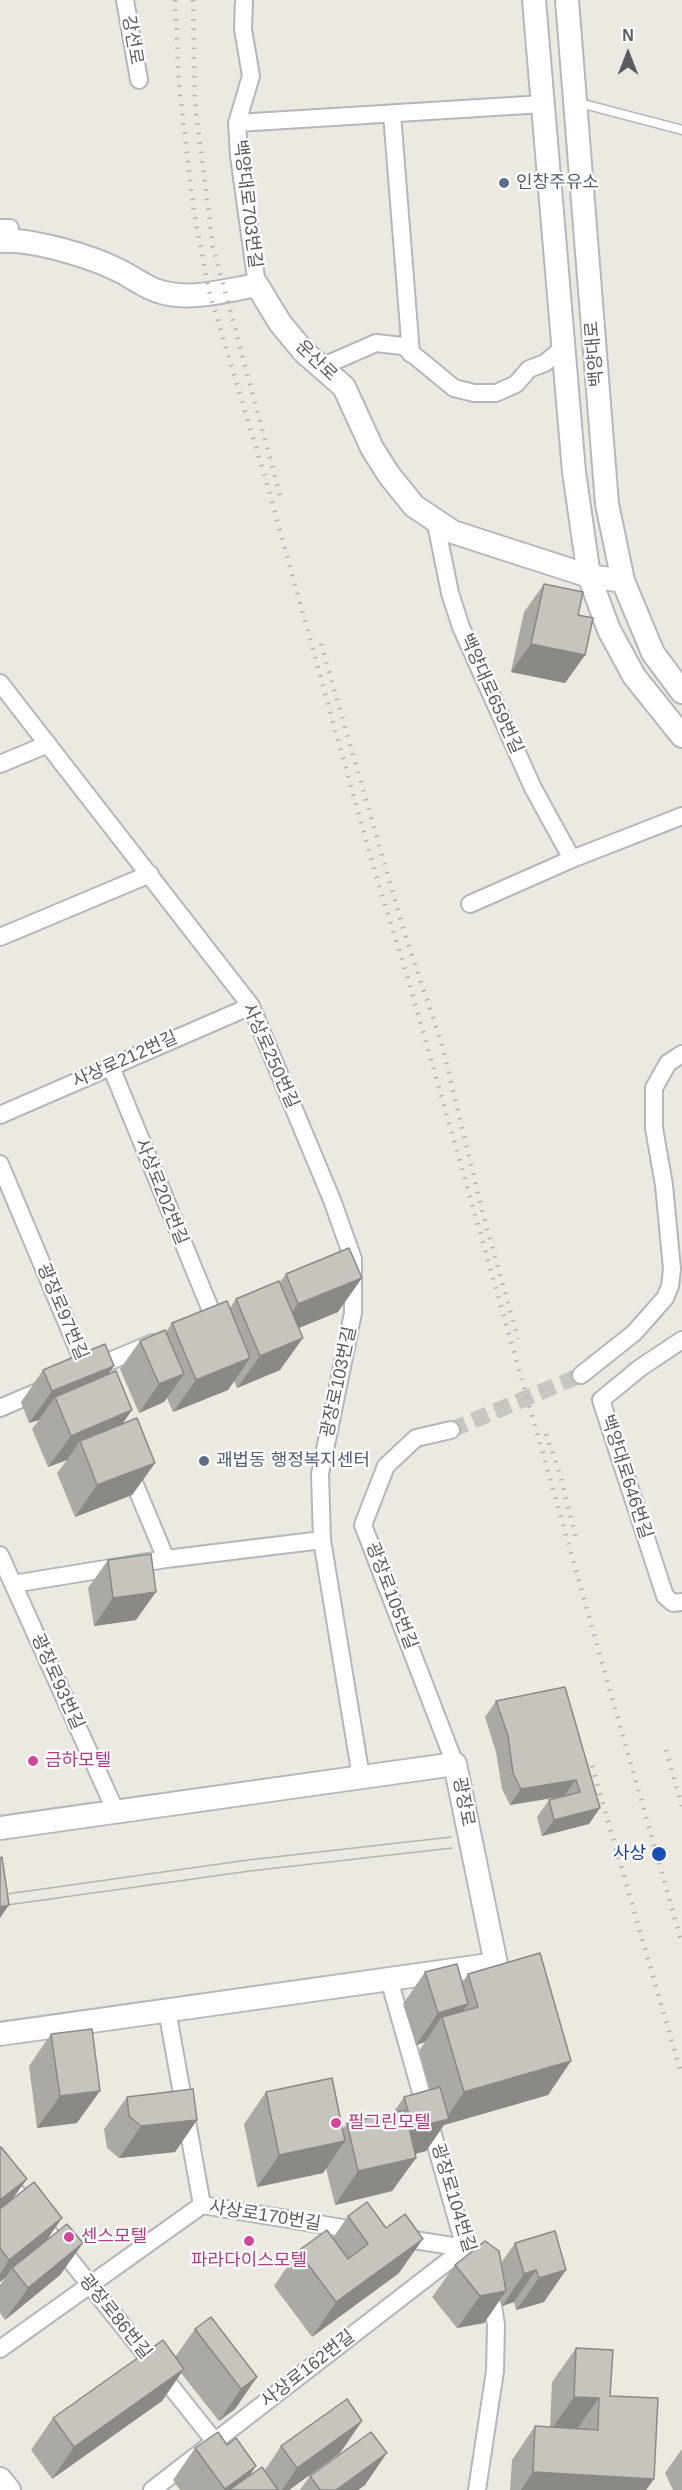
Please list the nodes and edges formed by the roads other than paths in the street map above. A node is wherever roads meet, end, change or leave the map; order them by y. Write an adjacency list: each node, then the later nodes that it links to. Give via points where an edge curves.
1 (125, 0): 5 (street, 강선로)
2 (244, 0): 9 (street, 백양대로703번길, via 243,30 251,76)
3 (534, 0): 7 (main road, 백양대로)
4 (567, 0): 6 (main road, 백양대로)
5 (139, 80)
6 (575, 102): 10 (lane); 18 (main road, 백양대로, via 607,504)
7 (543, 104): 8 (street); 13 (main road, 백양대로)
8 (392, 114): 9 (street, 백양대로703번길); 14 (street)
9 (237, 123): 12 (street, 백양대로703번길)
10 (682, 130)
11 (3, 232): 12 (main road, via 77,254 174,295)
12 (257, 285): 15 (main road, 운산로, via 280,323)
13 (564, 347): 14 (street, 백양대로, via 545,363 529,369 516,384 496,393 454,388); 17 (main road, 백양대로, via 574,472)
14 (411, 354): 15 (street, 백양대로, via 403,346 376,343)
15 (321, 367): 16 (main road, 운산로, via 344,387 389,475 414,506)
16 (435, 519): 17 (main road, 운산로, via 453,532); 25 (street, 백양대로659번길, via 461,627 533,788)
17 (589, 576): 18 (main road, 운산로); 21 (main road, 백양대로, via 609,630 634,676)
18 (623, 581): 20 (main road, 백양대로, via 654,653)
19 (0, 683): 22 (street, 사상로250번길)
20 (682, 692)
21 (682, 736)
22 (48, 744): 23 (street); 26 (street, 사상로250번길)
23 (0, 764)
24 (682, 816): 25 (street)
25 (572, 859): 27 (street)
26 (150, 874): 28 (street); 29 (street, 사상로250번길)
27 (470, 904)
28 (0, 937)
29 (251, 1006): 31 (street, 사상로212번길); 34 (street, 사상로250번길)
30 (682, 1054): 40 (street, via 668,1063 654,1088 654,1128 672,1269 670,1286 665,1298 634,1333)
31 (111, 1067): 32 (street, 사상로212번길); 36 (street, 사상로202번길)
32 (0, 1115)
33 (0, 1164): 39 (street, 광장로97번길)
34 (353, 1259): 35 (street); 46 (street, 광장로103번길, via 353,1313 320,1474)
35 (332, 1268)
36 (214, 1318)
37 (171, 1335): 39 (street)
38 (682, 1340): 50 (street, 백양대로646번길, via 601,1400 665,1596 673,1603)
39 (82, 1373): 42 (street, 광장로97번길)
40 (581, 1375)
41 (54, 1385): 43 (street)
42 (96, 1393)
43 (0, 1408)
44 (451, 1430): 51 (street, 광장로105번길, via 416,1438 386,1466 363,1525)
45 (120, 1448): 48 (street)
46 (322, 1540): 48 (street); 52 (street, 광장로103번길)
47 (0, 1555): 49 (street, 광장로93번길)
48 (166, 1559): 49 (street)
49 (13, 1584): 53 (street, 광장로93번길)
50 (682, 1602)
51 (455, 1764): 52 (main road, 광장로); 55 (main road, 광장로, via 496,1964)
52 (361, 1777): 53 (main road, 광장로)
53 (116, 1812): 54 (main road, 광장로)
54 (0, 1828)
55 (389, 1979): 56 (main road, 광장로); 60 (street, 광장로104번길)
56 (167, 2010): 57 (main road, 광장로); 59 (street)
57 (0, 2034)
58 (0, 2172): 61 (street, 광장로86번길)
59 (202, 2205): 60 (street, 사상로170번길); 61 (street, 사상로170번길)
60 (465, 2248): 63 (street, 사상로162번길); 68 (street, 광장로104번길, via 493,2306 496,2325 495,2371)
61 (90, 2285): 62 (street, 사상로170번길); 63 (street, 광장로86번길)
62 (0, 2349)
63 (214, 2441): 64 (street, 광장로86번길); 67 (street, 사상로162번길)
64 (234, 2466)
65 (0, 2479): 66 (main road)
66 (9, 2490)
67 (152, 2490)
68 (477, 2490)

